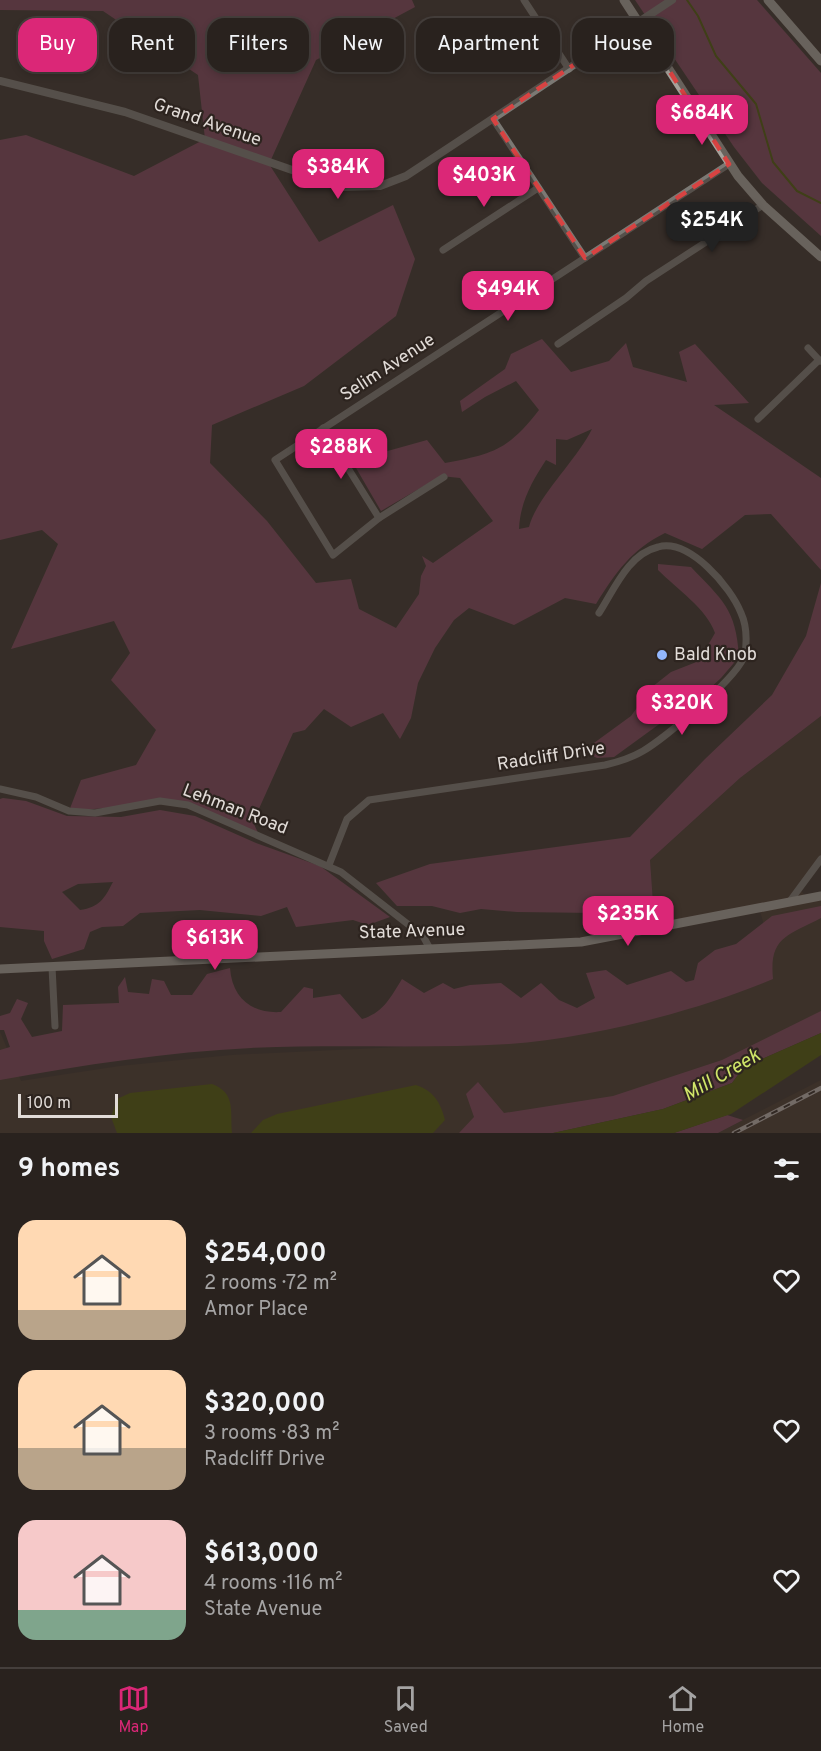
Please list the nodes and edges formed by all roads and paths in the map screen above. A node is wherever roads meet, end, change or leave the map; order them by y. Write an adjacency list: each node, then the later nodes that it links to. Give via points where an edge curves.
1 (524, 0): 9 (street)
2 (624, 0): 5 (main road)
3 (672, 0): 6 (street, Grand Avenue)
4 (768, 0): 7 (main road)
5 (635, 18)
6 (644, 18)
7 (821, 61)
8 (572, 67): 9 (street, Grand Avenue)
9 (569, 69): 12 (street, Grand Avenue)
10 (670, 72): 13 (main road)
11 (0, 81): 12 (street, Grand Avenue, via 125,112 329,184 354,188 380,186 406,176)
12 (493, 119): 14 (street)
13 (729, 164): 15 (main road); 18 (street, Selim Avenue)
14 (538, 188): 16 (street); 18 (street)
15 (763, 205): 17 (main road); 19 (street)
16 (442, 250)
17 (821, 257)
18 (585, 258): 23 (street, Selim Avenue)
19 (558, 344)
20 (808, 348): 21 (street)
21 (820, 361): 22 (street)
22 (758, 419)
23 (323, 428): 25 (street); 25 (street, Selim Avenue, via 274,460 333,555)
24 (444, 477): 25 (street)
25 (379, 518)
26 (599, 613): 29 (street, Radcliff Drive, via 638,557 658,547 679,548 698,557 737,604 746,633 744,657 712,695 646,749 629,758 605,765 369,800 347,819)
27 (0, 789): 29 (street, Lehman Road, via 36,797 69,811 95,813 160,801 179,802)
28 (821, 859): 31 (street)
29 (329, 865): 32 (street, Lehman Road, via 423,936)
30 (821, 896): 31 (main road, State Avenue)
31 (790, 901): 32 (main road, State Avenue, via 581,942)
32 (429, 947): 33 (main road, State Avenue)
33 (52, 967): 34 (main road, State Avenue); 35 (street)
34 (0, 969)
35 (55, 1026)

